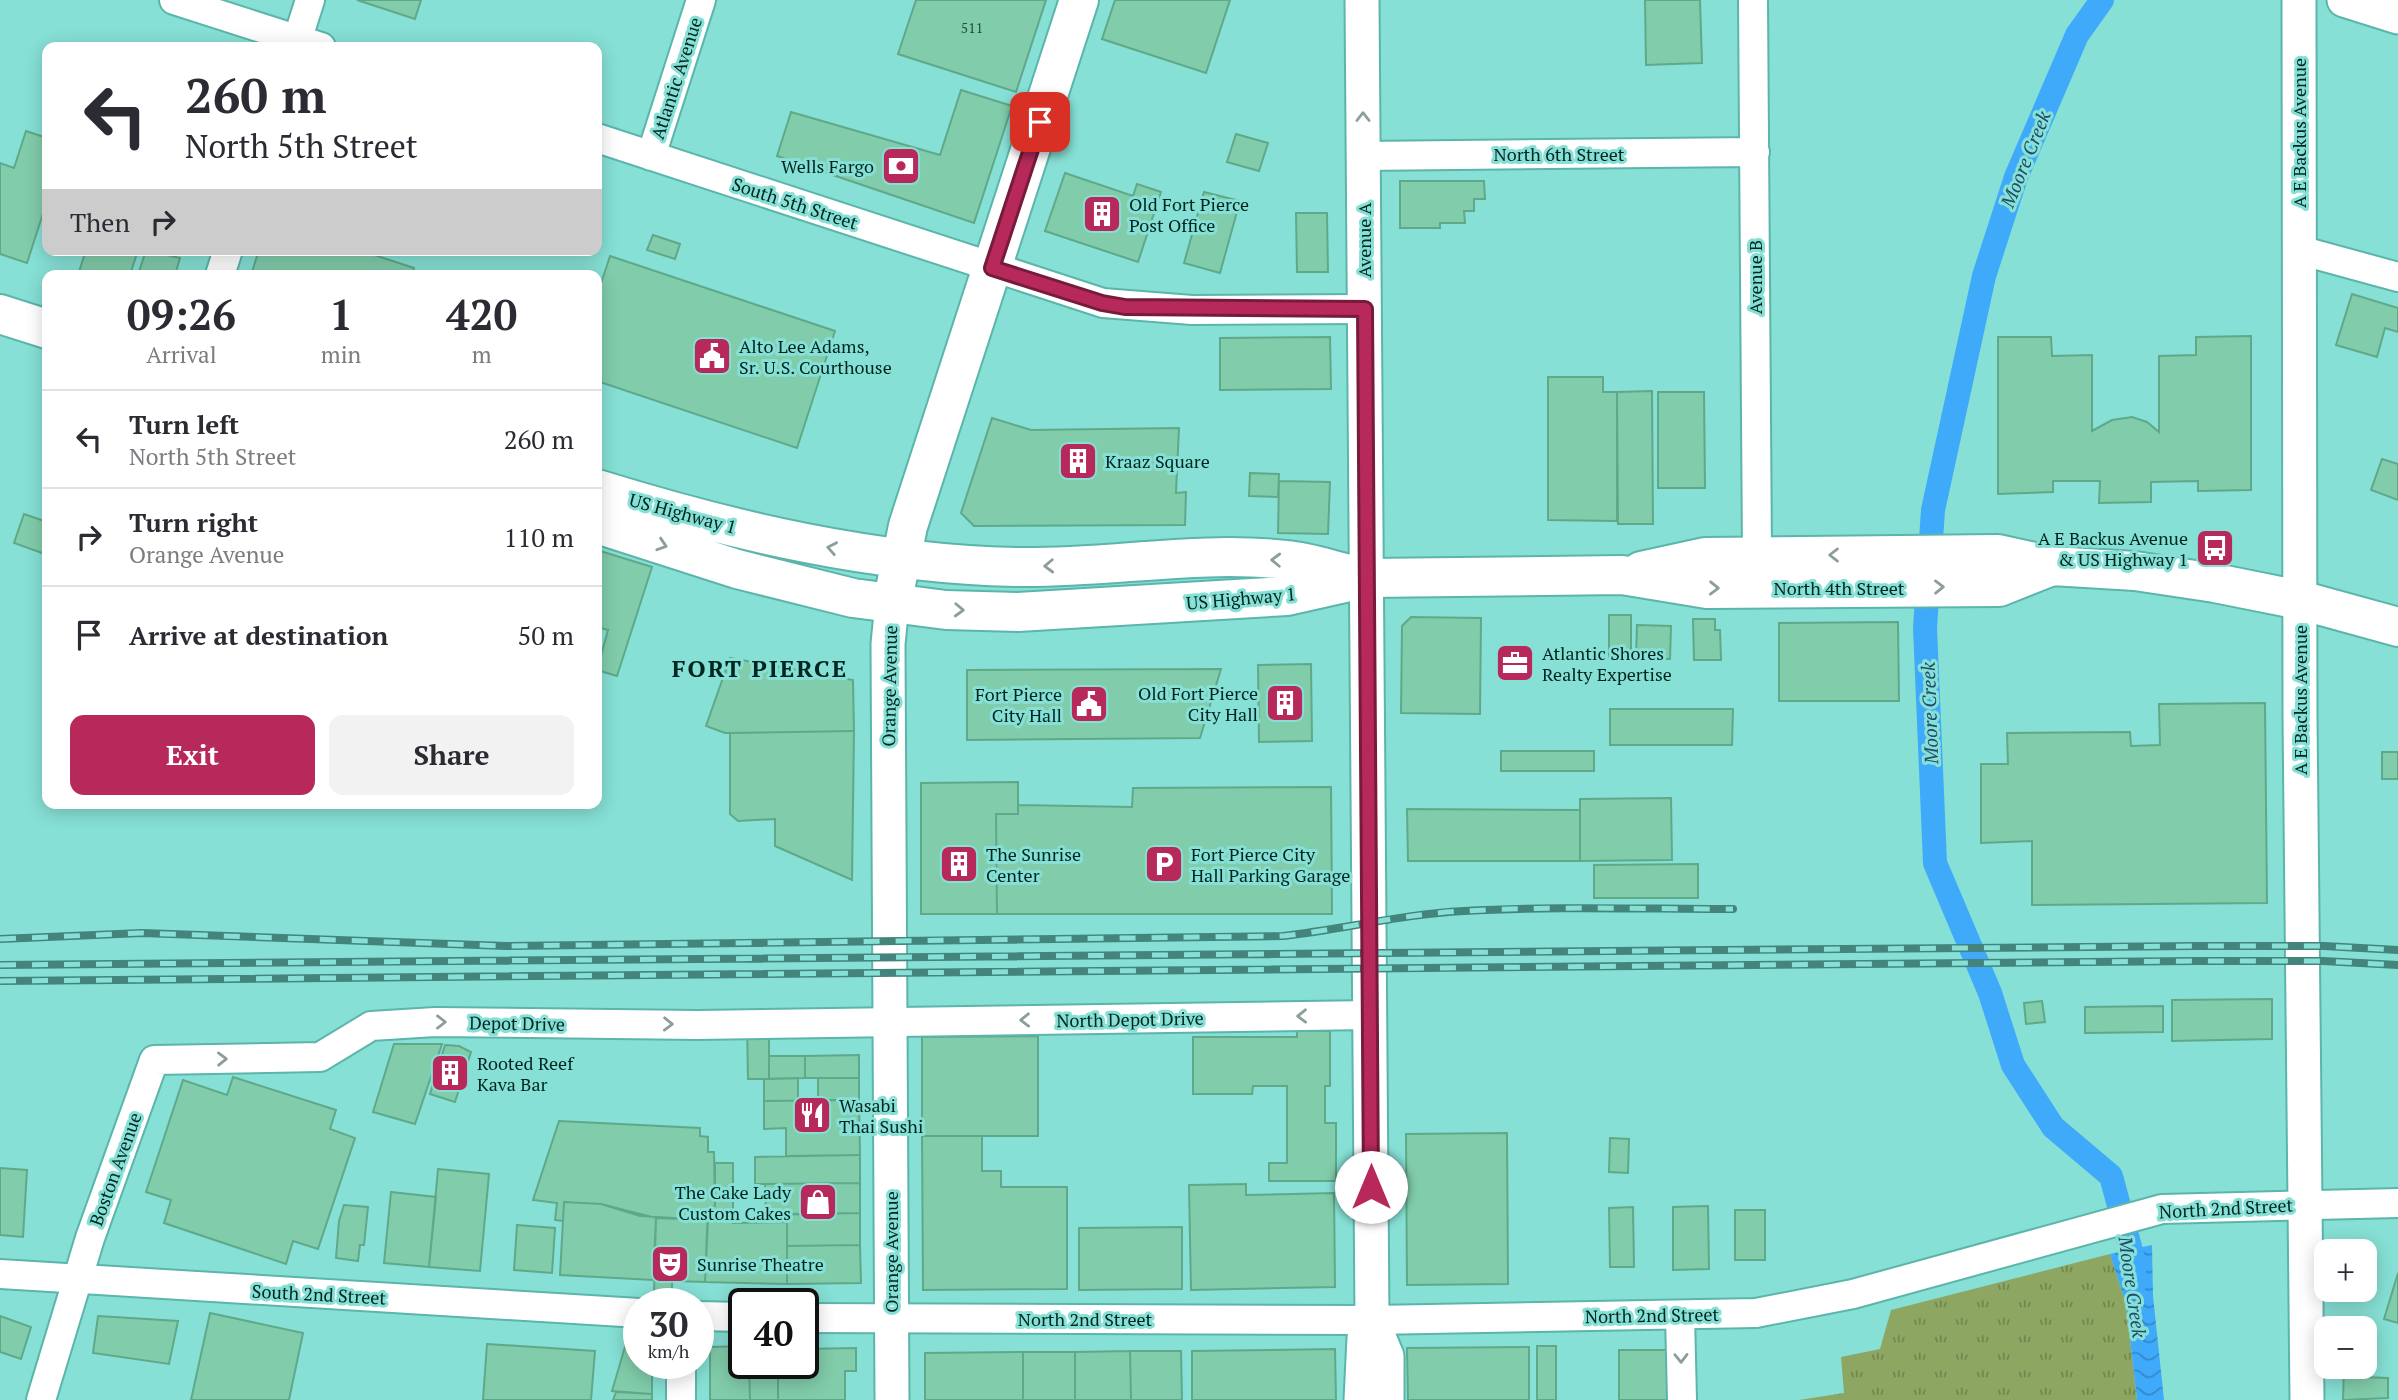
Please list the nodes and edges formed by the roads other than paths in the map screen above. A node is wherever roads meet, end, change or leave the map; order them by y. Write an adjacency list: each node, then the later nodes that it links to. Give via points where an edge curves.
1 (174, 0): 10 (street)
2 (310, 0): 11 (street)
3 (701, 0): 14 (street, Atlantic Avenue)
4 (1079, 0): 17 (main road, Orange Avenue)
5 (1362, 0): 15 (street, Avenue A, one-way to 5)
6 (1753, 0): 13 (street, Avenue B)
7 (2299, 0): 16 (street, A E Backus Avenue)
8 (2344, 0): 9 (street)
9 (2398, 17)
10 (295, 42)
11 (304, 42)
12 (602, 140): 14 (street, South 5th Street)
13 (1755, 152): 15 (street, North 6th Street); 24 (street, Avenue B)
14 (651, 156): 17 (street, South 5th Street)
15 (1363, 156): 19 (street, Avenue A)
16 (2299, 250): 18 (street); 29 (street, A E Backus Avenue)
17 (992, 268): 19 (street, South 5th Street, via 1125,307); 25 (main road, Orange Avenue)
18 (2398, 277)
19 (1365, 309): 28 (street, Avenue A)
20 (0, 314): 21 (main road)
21 (42, 327)
22 (602, 490): 25 (main road, US Highway 1, one-way to 22, via 712,523)
23 (602, 526): 30 (main road, US Highway 1, one-way to 30, via 772,579)
24 (1757, 555): 26 (main road, North 4th Street, one-way to 24); 27 (main road, North 4th Street, via 1705,557)
25 (899, 560): 28 (main road, US Highway 1, one-way to 25, via 1286,560 1020,567); 30 (main road, Orange Avenue)
26 (1901, 571): 27 (main road, North 4th Street, one-way to 26, via 1707,589); 29 (main road, North 4th Street, via 1977,570 1999,587 2052,566 2135,571)
27 (1622, 575): 28 (main road, North 4th Street)
28 (1367, 578): 30 (main road, US Highway 1, one-way to 28, via 1018,612 1088,610 1287,596); 32 (street, Avenue A)
29 (2300, 600): 31 (main road, North 4th Street); 36 (street, A E Backus Avenue)
30 (891, 604): 33 (street, Orange Avenue)
31 (2398, 626)
32 (1370, 1015): 33 (street, North Depot Drive, one-way to 33); 43 (street, Avenue A)
33 (889, 1022): 34 (street, Depot Drive, one-way to 33, via 320,1057 371,1026 435,1022); 42 (street, Orange Avenue)
34 (154, 1060): 38 (street, Boston Avenue)
35 (2398, 1203): 36 (street, North 2nd Street)
36 (2305, 1204): 40 (street, North 2nd Street, via 2162,1209 1853,1294 1756,1313); 51 (street, A E Backus Avenue)
37 (0, 1274): 38 (street, South 2nd Street)
38 (78, 1279): 39 (street, South 2nd Street); 45 (street, Boston Avenue)
39 (623, 1312)
40 (1680, 1315): 43 (street, North 2nd Street); 50 (street, one-way to 50)
41 (819, 1318): 42 (street)
42 (892, 1319): 43 (street, North 2nd Street); 47 (street, Orange Avenue)
43 (1372, 1320): 48 (street, Avenue A, via 1364,1338); 49 (street, Avenue A, via 1387,1356)
44 (681, 1379): 46 (street)
45 (41, 1400)
46 (681, 1400)
47 (892, 1400)
48 (1361, 1400)
49 (1387, 1400)
50 (1682, 1400)
51 (2307, 1400)

